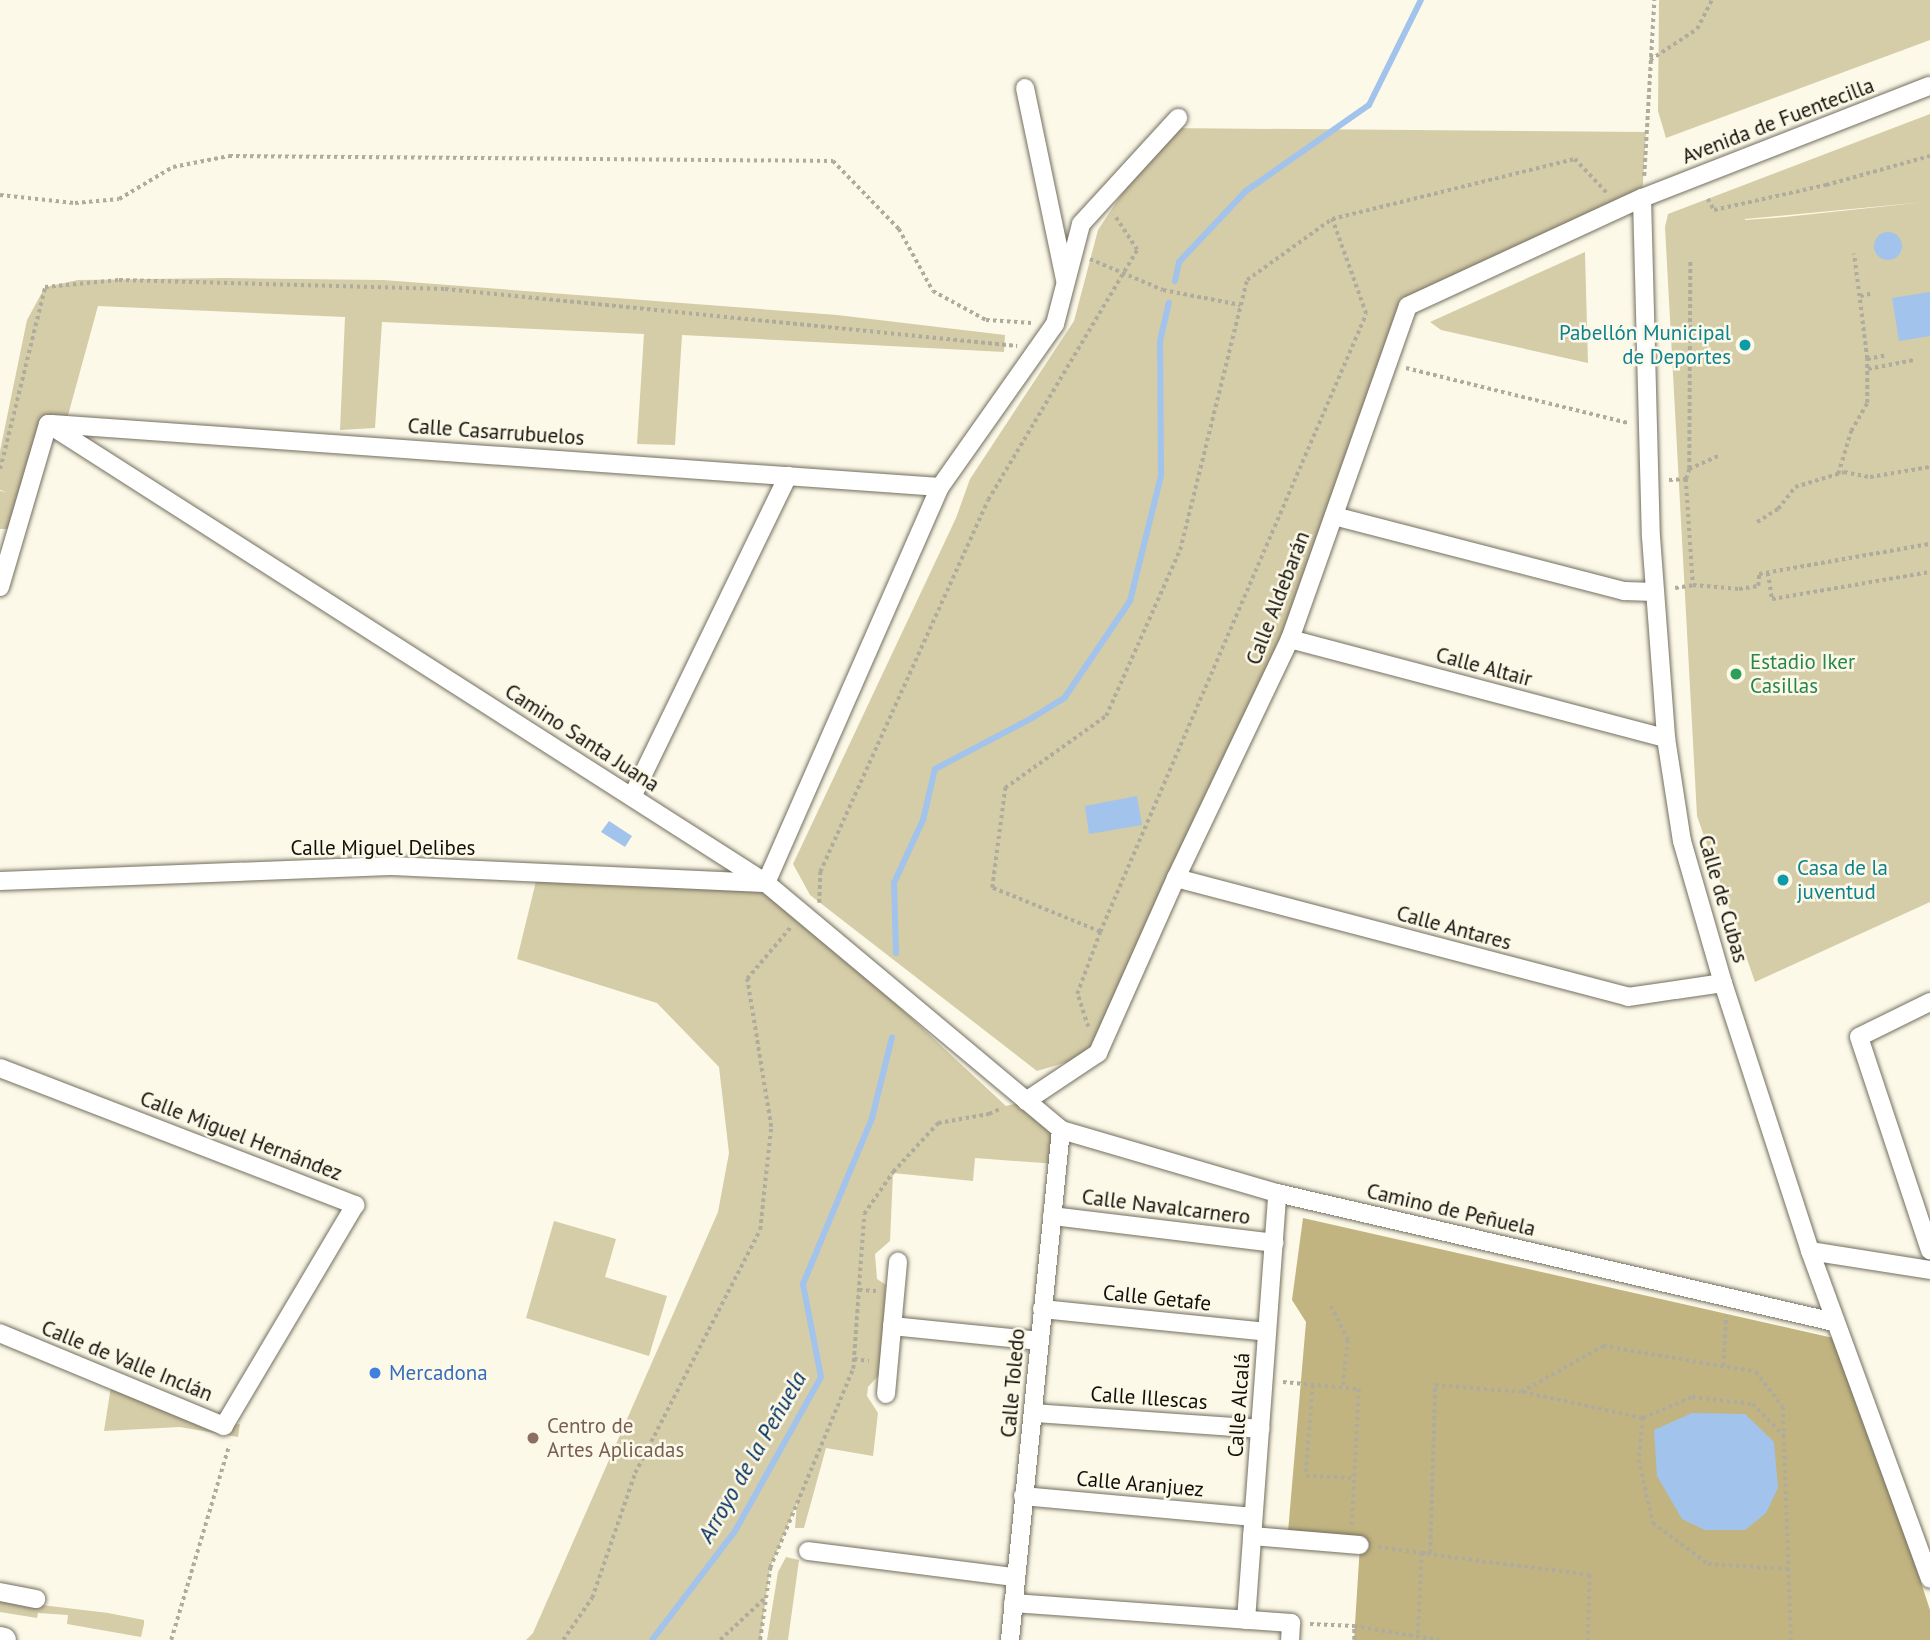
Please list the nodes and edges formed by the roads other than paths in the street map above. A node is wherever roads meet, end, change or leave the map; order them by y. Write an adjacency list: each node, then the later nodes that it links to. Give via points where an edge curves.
1 (1930, 86): 4 (street, Avenida de Fuentecilla)
2 (1025, 88): 5 (street)
3 (1178, 118): 5 (street, via 1081,224)
4 (1642, 198): 9 (street, Calle Aldebarán, via 1408,306); 12 (street, Calle de Cubas)
5 (1065, 283): 8 (street, via 1055,324)
6 (48, 424): 7 (street, Calle Casarrubuelos); 10 (street); 15 (street, Camino Santa Juana)
7 (788, 476): 8 (street, Calle Casarrubuelos); 15 (street)
8 (940, 486): 18 (street)
9 (1334, 516): 12 (street, via 1624,591); 13 (street, Calle Aldebarán)
10 (6, 547): 11 (street)
11 (0, 587)
12 (1655, 592): 14 (street, Calle de Cubas)
13 (1290, 639): 14 (street, Calle Altair); 16 (street, Calle Aldebarán)
14 (1666, 738): 19 (street, Calle de Cubas, via 1682,841)
15 (632, 797): 18 (street, Camino Santa Juana)
16 (1176, 878): 19 (street, Calle Antares, via 1628,997); 22 (street, Calle Aldebarán, via 1098,1053)
17 (0, 881): 18 (street, Calle Miguel Delibes, via 390,866)
18 (765, 883): 22 (street, Camino Santa Juana)
19 (1723, 983): 27 (street, Calle de Cubas)
20 (1930, 1002): 28 (street, via 1859,1037)
21 (0, 1068): 31 (street, Calle Miguel Hernández, via 355,1205)
22 (1026, 1101): 23 (street, Camino Santa Juana)
23 (1061, 1130): 24 (street, Camino de Peñuela); 25 (street, Calle Toledo)
24 (1278, 1193): 26 (street, Calle Alcalá); 33 (street, Camino de Peñuela)
25 (1052, 1216): 26 (street, Calle Navalcarnero); 32 (street, Calle Toledo)
26 (1273, 1243): 35 (street, Calle Alcalá)
27 (1810, 1251): 30 (street); 33 (street, Calle de Cubas)
28 (1930, 1251)
29 (898, 1262): 34 (street)
30 (1930, 1270)
31 (295, 1306): 36 (street, Calle de Valle Inclán, via 224,1426)
32 (1042, 1310): 35 (street, Calle Getafe); 37 (street, Calle Toledo)
33 (1834, 1322): 47 (street, Calle de Cubas)
34 (892, 1326): 37 (street); 38 (street)
35 (1267, 1332): 40 (street, Calle Alcalá)
36 (0, 1334)
37 (1040, 1342): 39 (street, Calle Toledo)
38 (886, 1394)
39 (1034, 1413): 40 (street, Calle Illescas); 41 (street, Calle Toledo)
40 (1260, 1429): 42 (street, Calle Alcalá)
41 (1023, 1496): 42 (street, Calle Aranjuez); 46 (street, Calle Toledo)
42 (1253, 1517): 43 (street, Calle Alcalá)
43 (1252, 1536): 44 (street); 51 (street, Calle Alcalá)
44 (1356, 1545)
45 (808, 1551): 46 (street)
46 (1015, 1577): 50 (street, Calle Toledo)
47 (1930, 1580)
48 (0, 1592): 49 (street)
49 (36, 1599)
50 (1013, 1603): 51 (street); 53 (street, Calle Toledo)
51 (1246, 1620): 52 (street)
52 (1290, 1631)
53 (1010, 1640)

